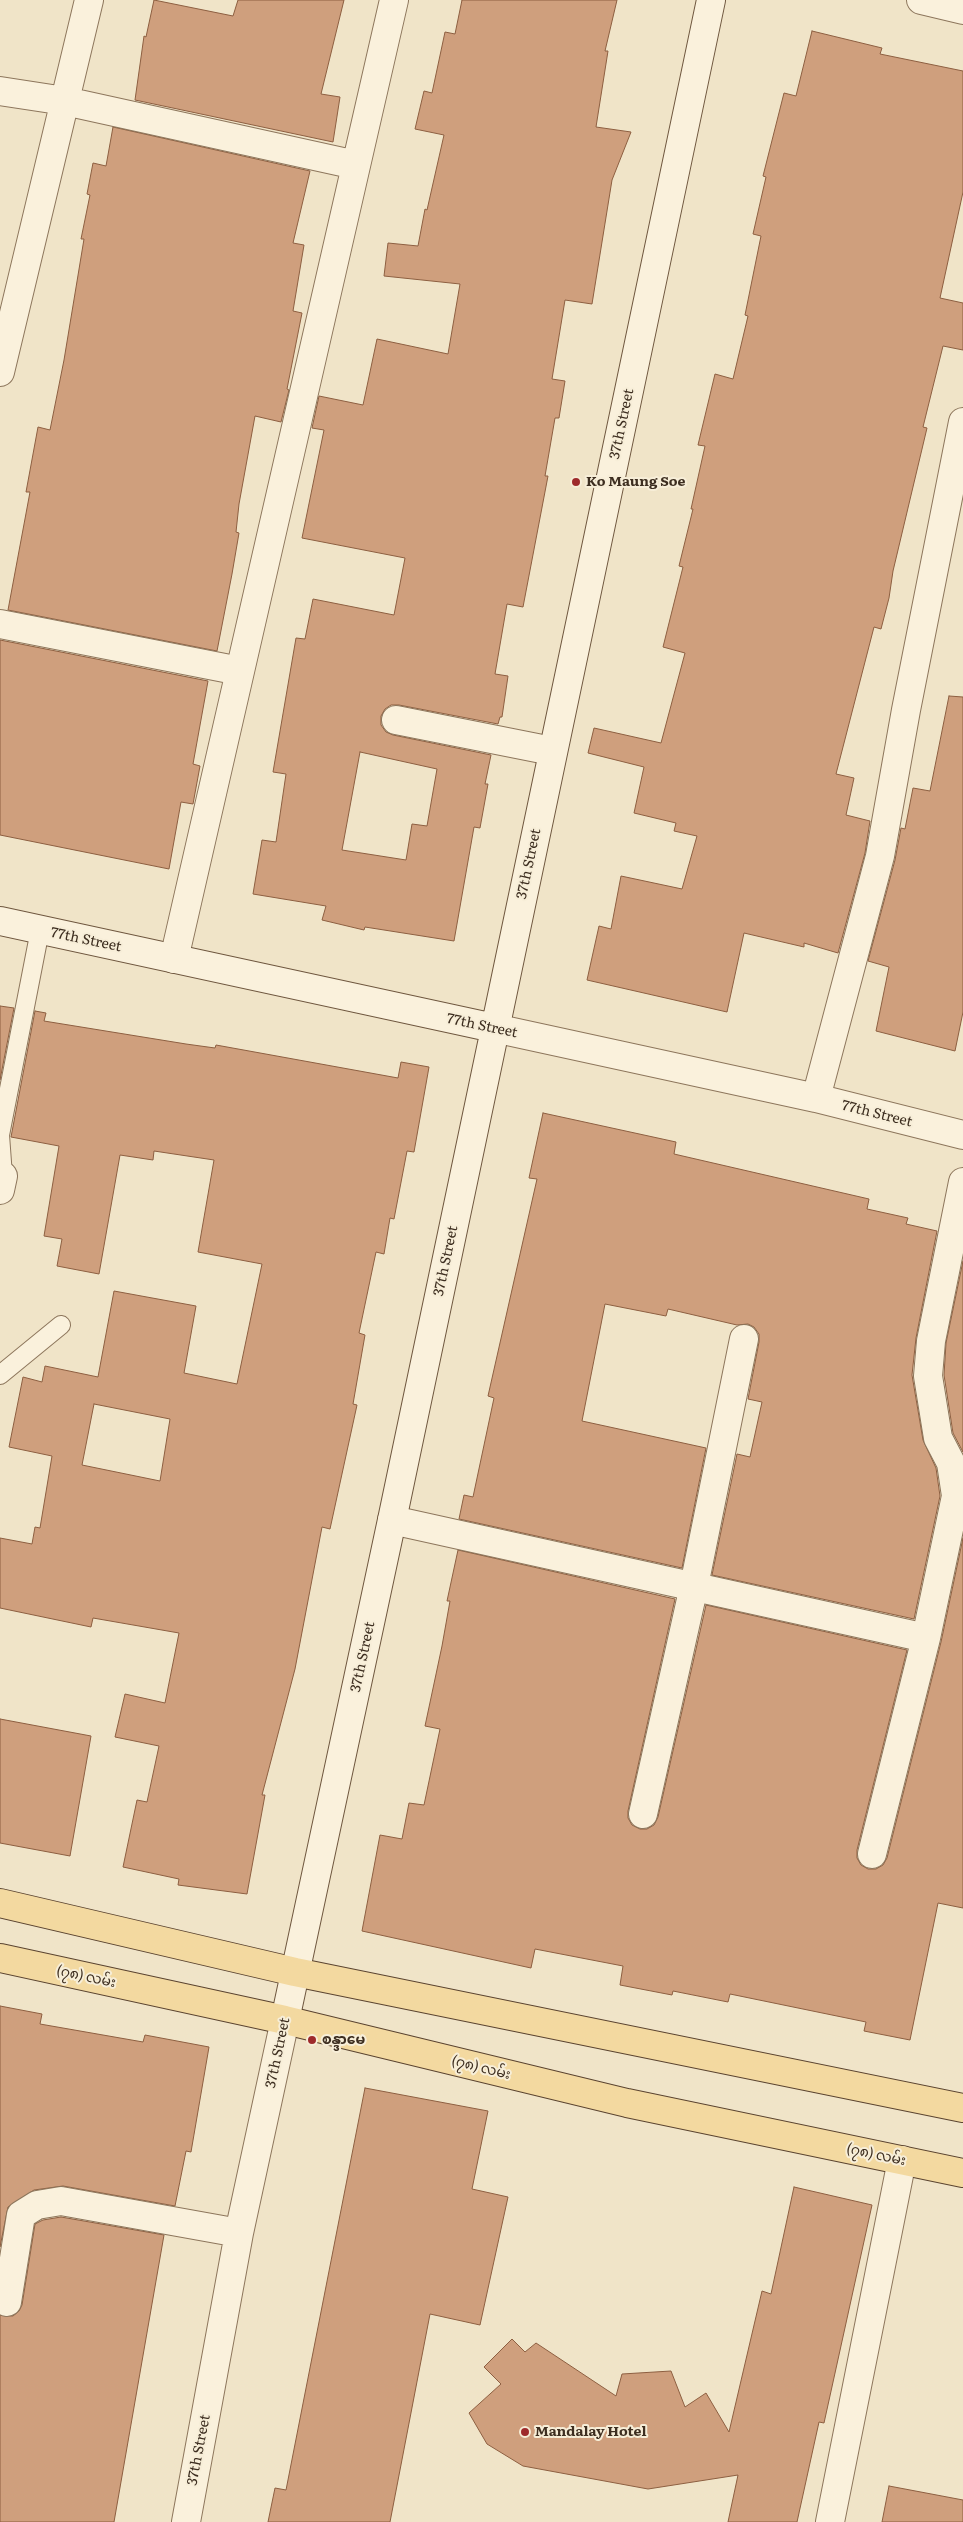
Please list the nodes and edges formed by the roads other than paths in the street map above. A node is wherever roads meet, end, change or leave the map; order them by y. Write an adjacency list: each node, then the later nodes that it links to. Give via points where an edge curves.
1 (89, 0): 7 (street)
2 (394, 0): 8 (street)
3 (712, 0): 14 (street, 37th Street)
4 (921, 0): 5 (street)
5 (963, 10)
6 (0, 91): 7 (street)
7 (65, 101): 8 (street); 9 (street)
8 (356, 165): 12 (street)
9 (0, 372)
10 (963, 422): 19 (street, via 880,856)
11 (0, 624): 12 (street)
12 (240, 671): 17 (street)
13 (396, 720): 14 (street)
14 (552, 751): 18 (street, 37th Street)
15 (0, 921): 16 (street, 77th Street)
16 (40, 930): 17 (street, 77th Street); 20 (lane)
17 (174, 959): 18 (street, 77th Street)
18 (494, 1028): 19 (street, 77th Street); 27 (street, 37th Street)
19 (816, 1098): 21 (street, 77th Street)
20 (0, 1135): 23 (lane)
21 (963, 1135)
22 (963, 1182): 29 (street, via 931,1341 928,1376 938,1438 951,1463 956,1496)
23 (2, 1183)
24 (61, 1325): 26 (lane)
25 (744, 1339): 28 (street)
26 (0, 1375)
27 (392, 1520): 28 (street); 34 (street, 37th Street)
28 (694, 1586): 29 (street); 30 (street)
29 (926, 1638): 31 (street)
30 (643, 1814)
31 (872, 1854)
32 (0, 1904): 34 (main road)
33 (0, 1958): 35 (main road, (၇၈) လမ်း)
34 (295, 1972): 35 (street, 37th Street); 36 (main road)
35 (285, 2020): 37 (main road, (၇၈) လမ်း, via 627,2103); 39 (street, 37th Street)
36 (963, 2108)
37 (902, 2160): 38 (main road, (၇၈) လမ်း); 42 (street)
38 (963, 2173)
39 (239, 2233): 40 (street, via 61,2201 37,2205 21,2215); 41 (street, 37th Street)
40 (7, 2302)
41 (186, 2522)
42 (830, 2522)

